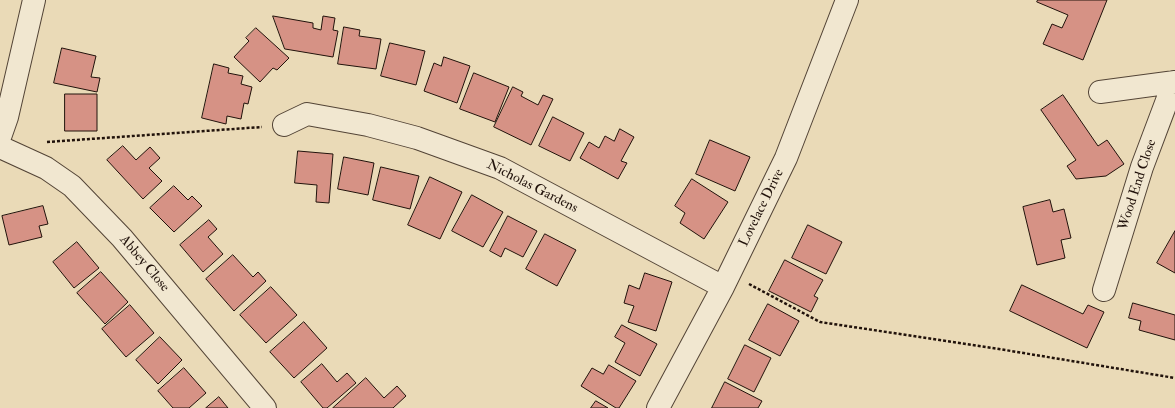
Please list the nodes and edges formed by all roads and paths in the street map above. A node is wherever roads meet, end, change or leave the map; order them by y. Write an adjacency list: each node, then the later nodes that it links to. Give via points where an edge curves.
1 (34, 0): 6 (street)
2 (842, 1): 9 (street, Lovelace Drive, via 786,158)
3 (1175, 82): 4 (street); 10 (street, Wood End Close, via 1142,167)
4 (1100, 92)
5 (284, 125): 7 (path); 9 (street, Nicholas Gardens, via 307,114 368,125 424,140 500,168)
6 (0, 138)
7 (40, 143)
8 (0, 147): 12 (street, Abbey Close, via 46,168 72,186 122,238)
9 (726, 280): 11 (path, via 820,322); 13 (street, Lovelace Drive)
10 (1104, 290)
11 (1175, 378)
12 (265, 408)
13 (658, 408)

